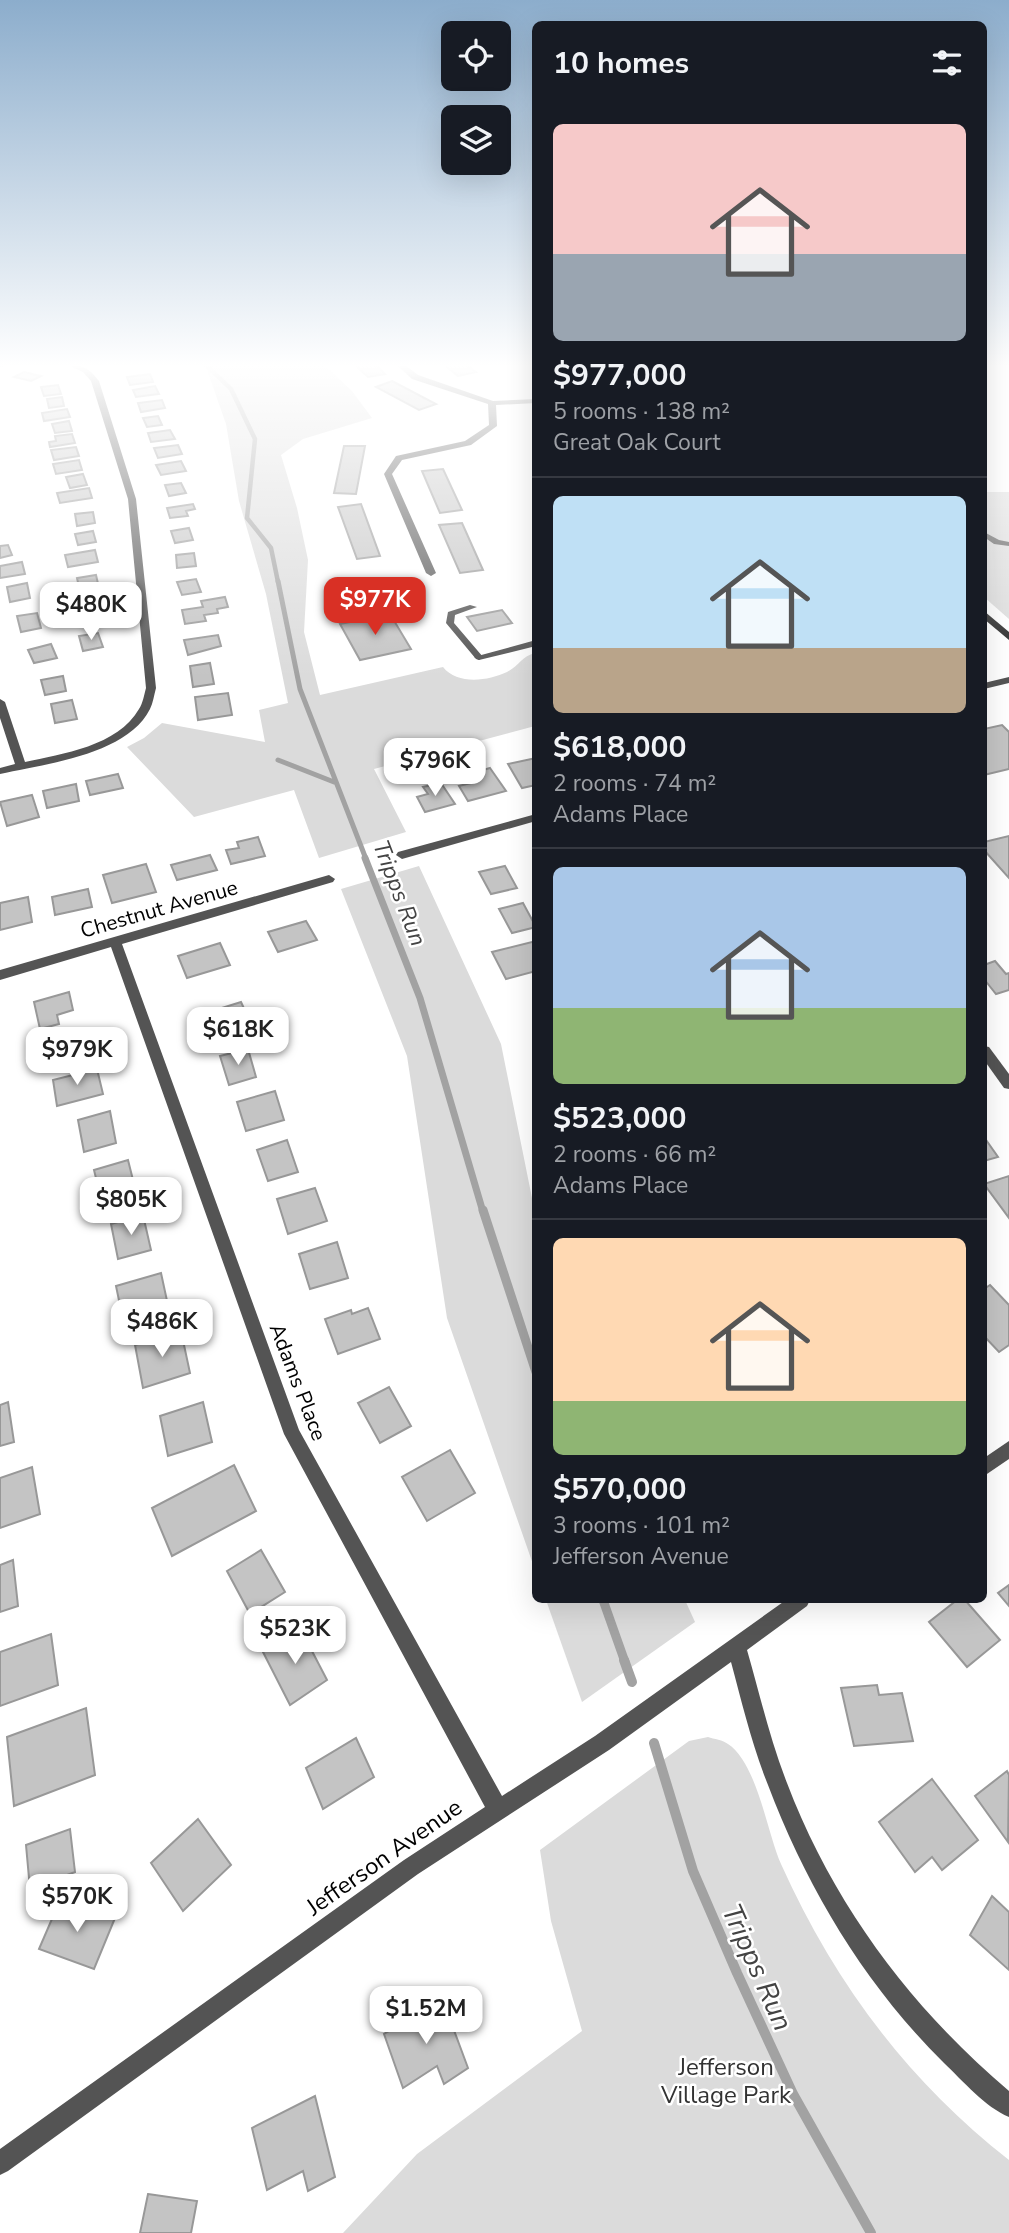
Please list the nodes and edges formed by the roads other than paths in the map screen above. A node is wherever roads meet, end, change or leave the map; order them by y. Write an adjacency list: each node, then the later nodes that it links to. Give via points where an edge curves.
1 (123, 468): 16 (street, via 135,521 150,700 144,713 106,743)
2 (392, 468): 7 (street, via 388,474)
3 (987, 536): 4 (lane)
4 (997, 542): 5 (lane); 6 (lane)
5 (1009, 544)
6 (987, 545)
7 (431, 573)
8 (473, 607): 12 (lane, via 451,614 450,623)
9 (987, 619): 10 (main road)
10 (1008, 636)
11 (532, 644): 12 (street)
12 (479, 657)
13 (1009, 680): 14 (street)
14 (987, 685)
15 (0, 702): 16 (street)
16 (21, 766): 17 (street)
17 (0, 771)
18 (532, 820): 19 (street)
19 (402, 855)
20 (328, 879): 21 (street, Chestnut Avenue)
21 (115, 942): 22 (street, Chestnut Avenue); 29 (street, Adams Place, via 292,1433)
22 (0, 975)
23 (987, 1055): 24 (street)
24 (1009, 1084)
25 (1009, 1449): 26 (street)
26 (987, 1466)
27 (797, 1603): 28 (street, Jefferson Avenue)
28 (737, 1648): 29 (street, Jefferson Avenue); 30 (street, via 778,1785 814,1868 851,1933 905,2005 967,2073)
29 (498, 1810): 31 (street, Jefferson Avenue, via 411,1867)
30 (1009, 2106)
31 (0, 2163)

